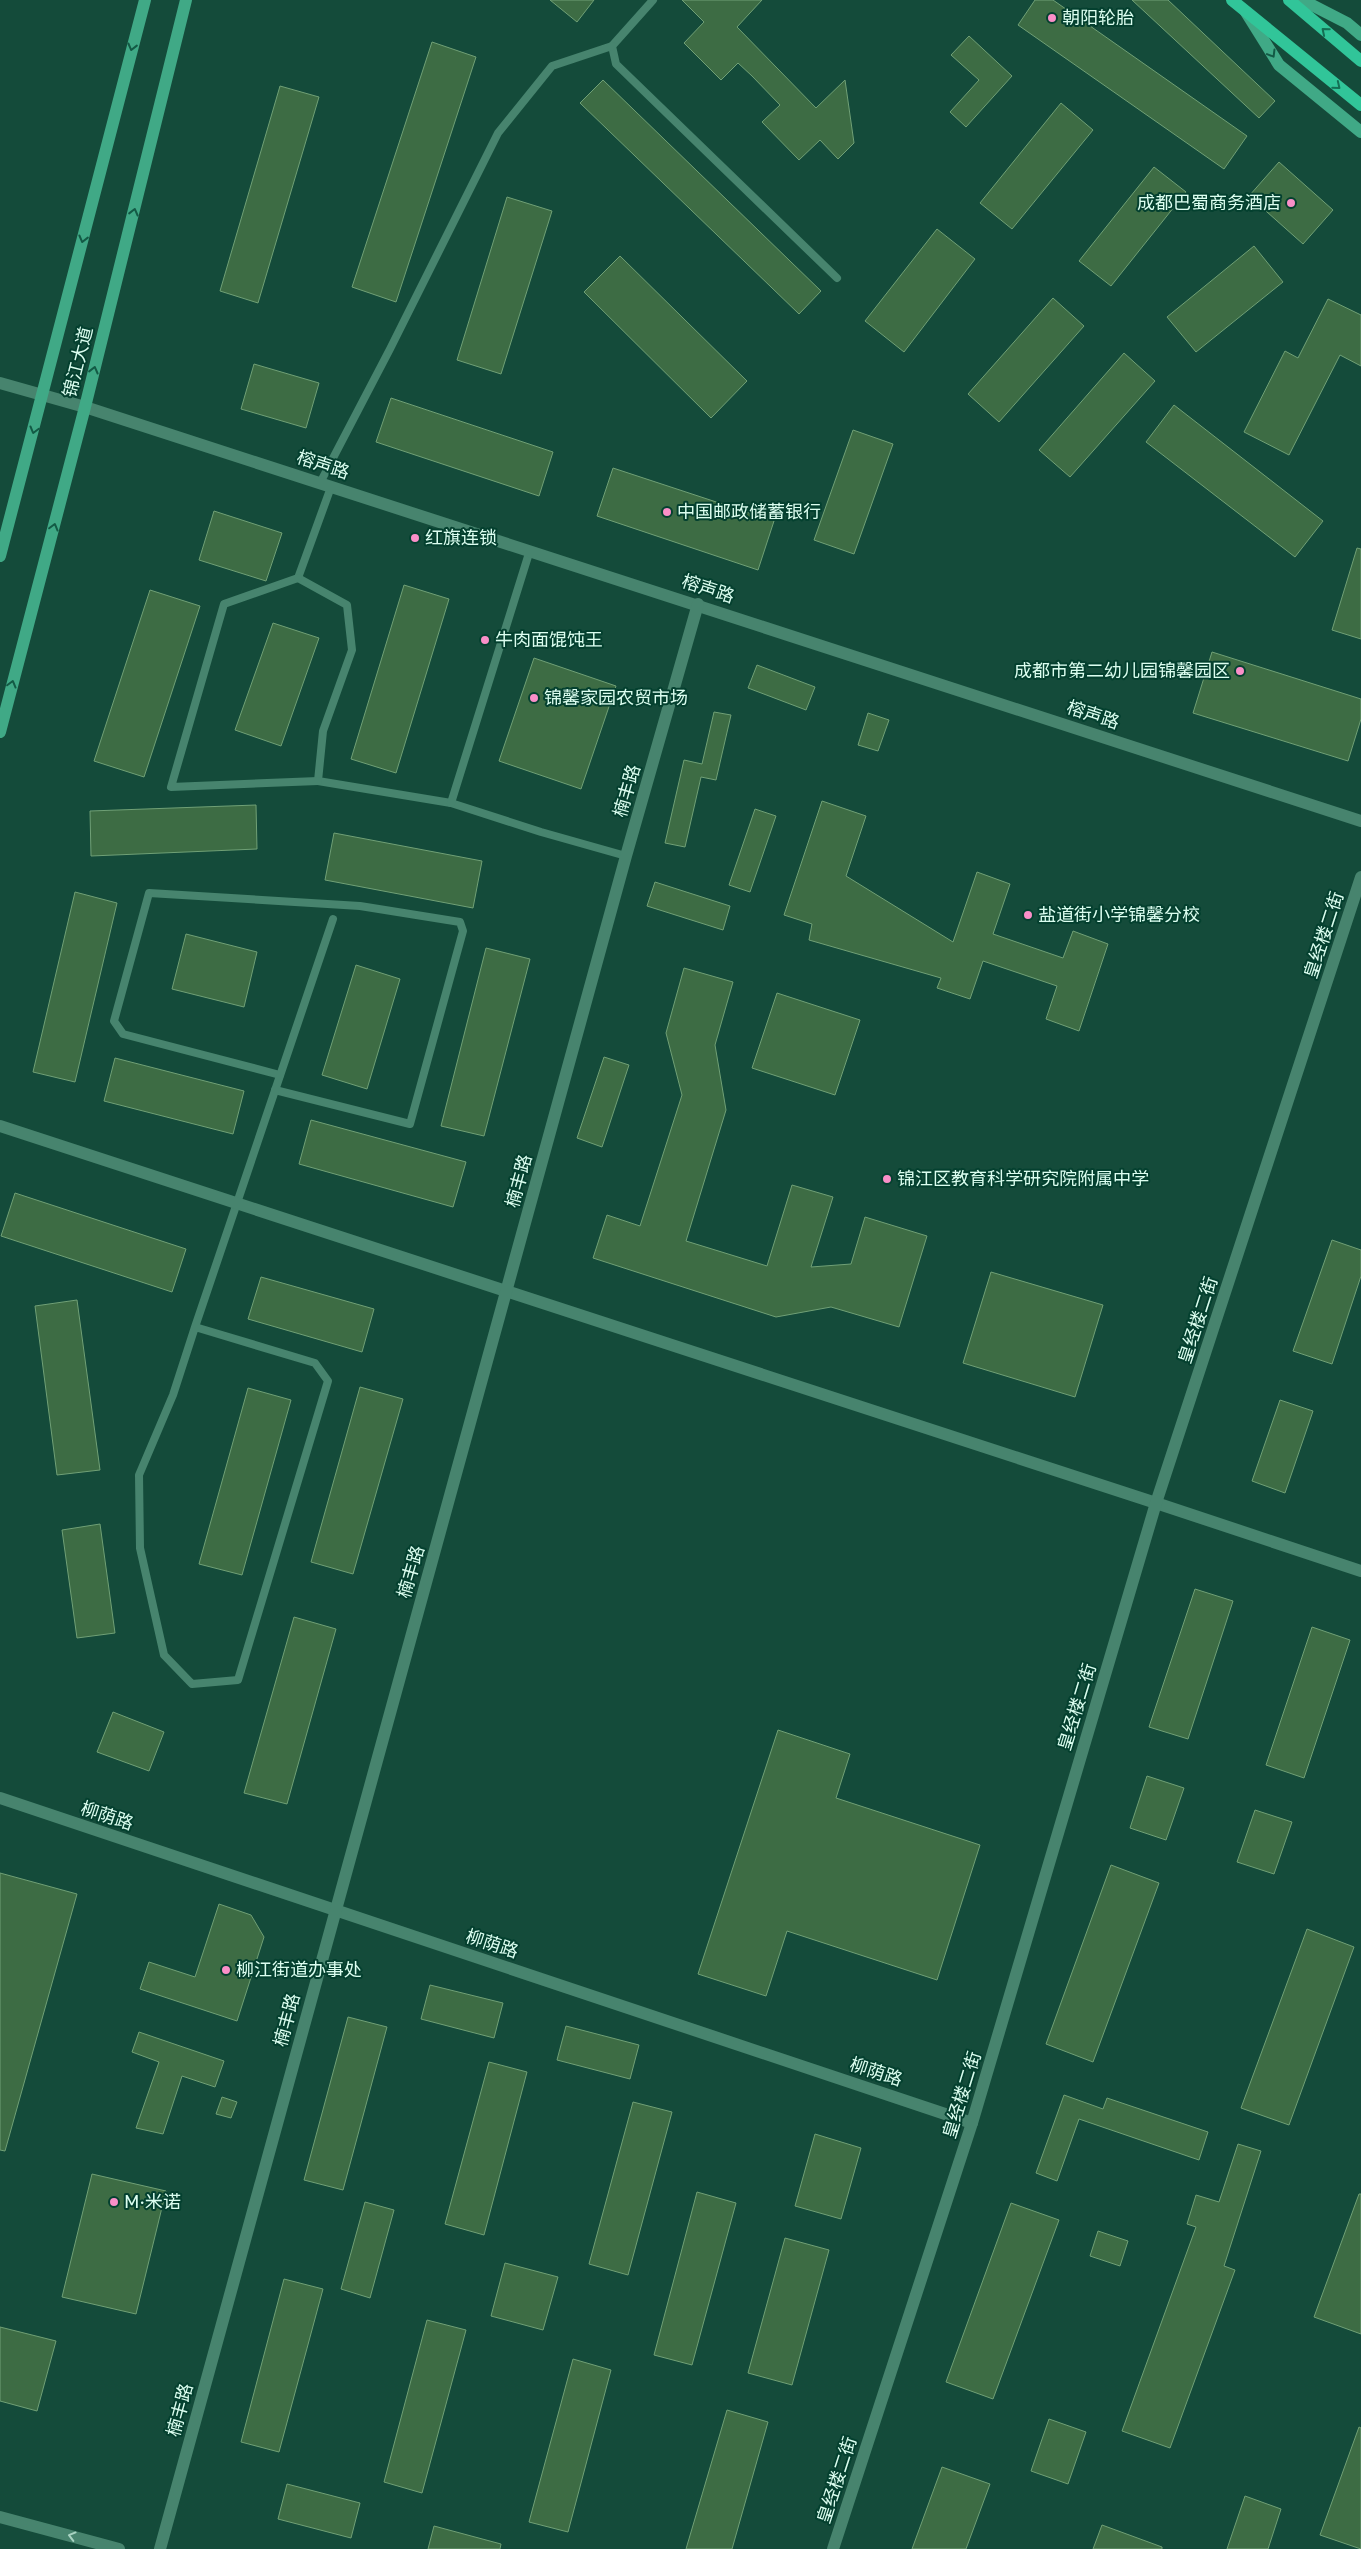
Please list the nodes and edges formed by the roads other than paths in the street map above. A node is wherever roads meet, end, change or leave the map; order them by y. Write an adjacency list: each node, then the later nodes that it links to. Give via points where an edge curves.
1 (144, 0): 15 (main road, 锦江大道, one-way to 15)
2 (186, 0): 16 (main road, 锦江大道, one-way to 2)
3 (653, 0): 9 (lane)
4 (1232, 0): 7 (main road)
5 (1289, 0): 10 (main road, one-way to 5)
6 (1302, 0): 8 (main road, via 1347,23)
7 (1246, 12): 11 (main road, one-way to 11); 12 (main road, one-way to 12, via 1279,65)
8 (1361, 35)
9 (612, 46): 13 (lane, via 616,64); 17 (lane, via 552,66 498,134)
10 (1361, 61)
11 (1361, 106)
12 (1361, 132)
13 (837, 278)
14 (0, 383): 15 (street, 榕声路)
15 (43, 396): 16 (street, 榕声路); 19 (main road, 锦江大道, one-way to 19)
16 (85, 407): 17 (street, 榕声路); 22 (main road, 锦江大道, one-way to 16)
17 (326, 485): 18 (street, 榕声路); 20 (lane)
18 (530, 550): 21 (street, 榕声路); 24 (lane)
19 (0, 556)
20 (298, 578): 23 (lane, via 347,605 352,650 323,731); 23 (lane, via 224,604 171,788)
21 (698, 604): 25 (street, 榕声路); 26 (street, 楠丰路)
22 (0, 732)
23 (318, 780): 24 (lane)
24 (451, 803): 26 (lane)
25 (1361, 821)
26 (626, 856): 33 (street, 楠丰路)
27 (1361, 877): 35 (street, 皇经楼二街)
28 (333, 919): 29 (lane)
29 (280, 1075): 30 (lane); 30 (lane, via 124,1034 114,1022 149,893 360,906 460,922 463,932 410,1124)
30 (275, 1090): 32 (lane)
31 (0, 1126): 32 (street)
32 (238, 1204): 33 (street); 34 (lane)
33 (507, 1292): 35 (street); 38 (street, 楠丰路)
34 (195, 1327): 34 (lane, via 173,1395 139,1475 140,1548 164,1655 192,1684 238,1680 328,1381 315,1363)
35 (1156, 1503): 36 (street); 39 (street, 皇经楼二街)
36 (1361, 1571)
37 (0, 1798): 38 (street, 柳荫路)
38 (335, 1910): 39 (street, 柳荫路); 42 (street, 楠丰路)
39 (972, 2123): 43 (street, 皇经楼二街)
40 (0, 2517): 41 (street, one-way to 40)
41 (119, 2549)
42 (160, 2549)
43 (833, 2549)

